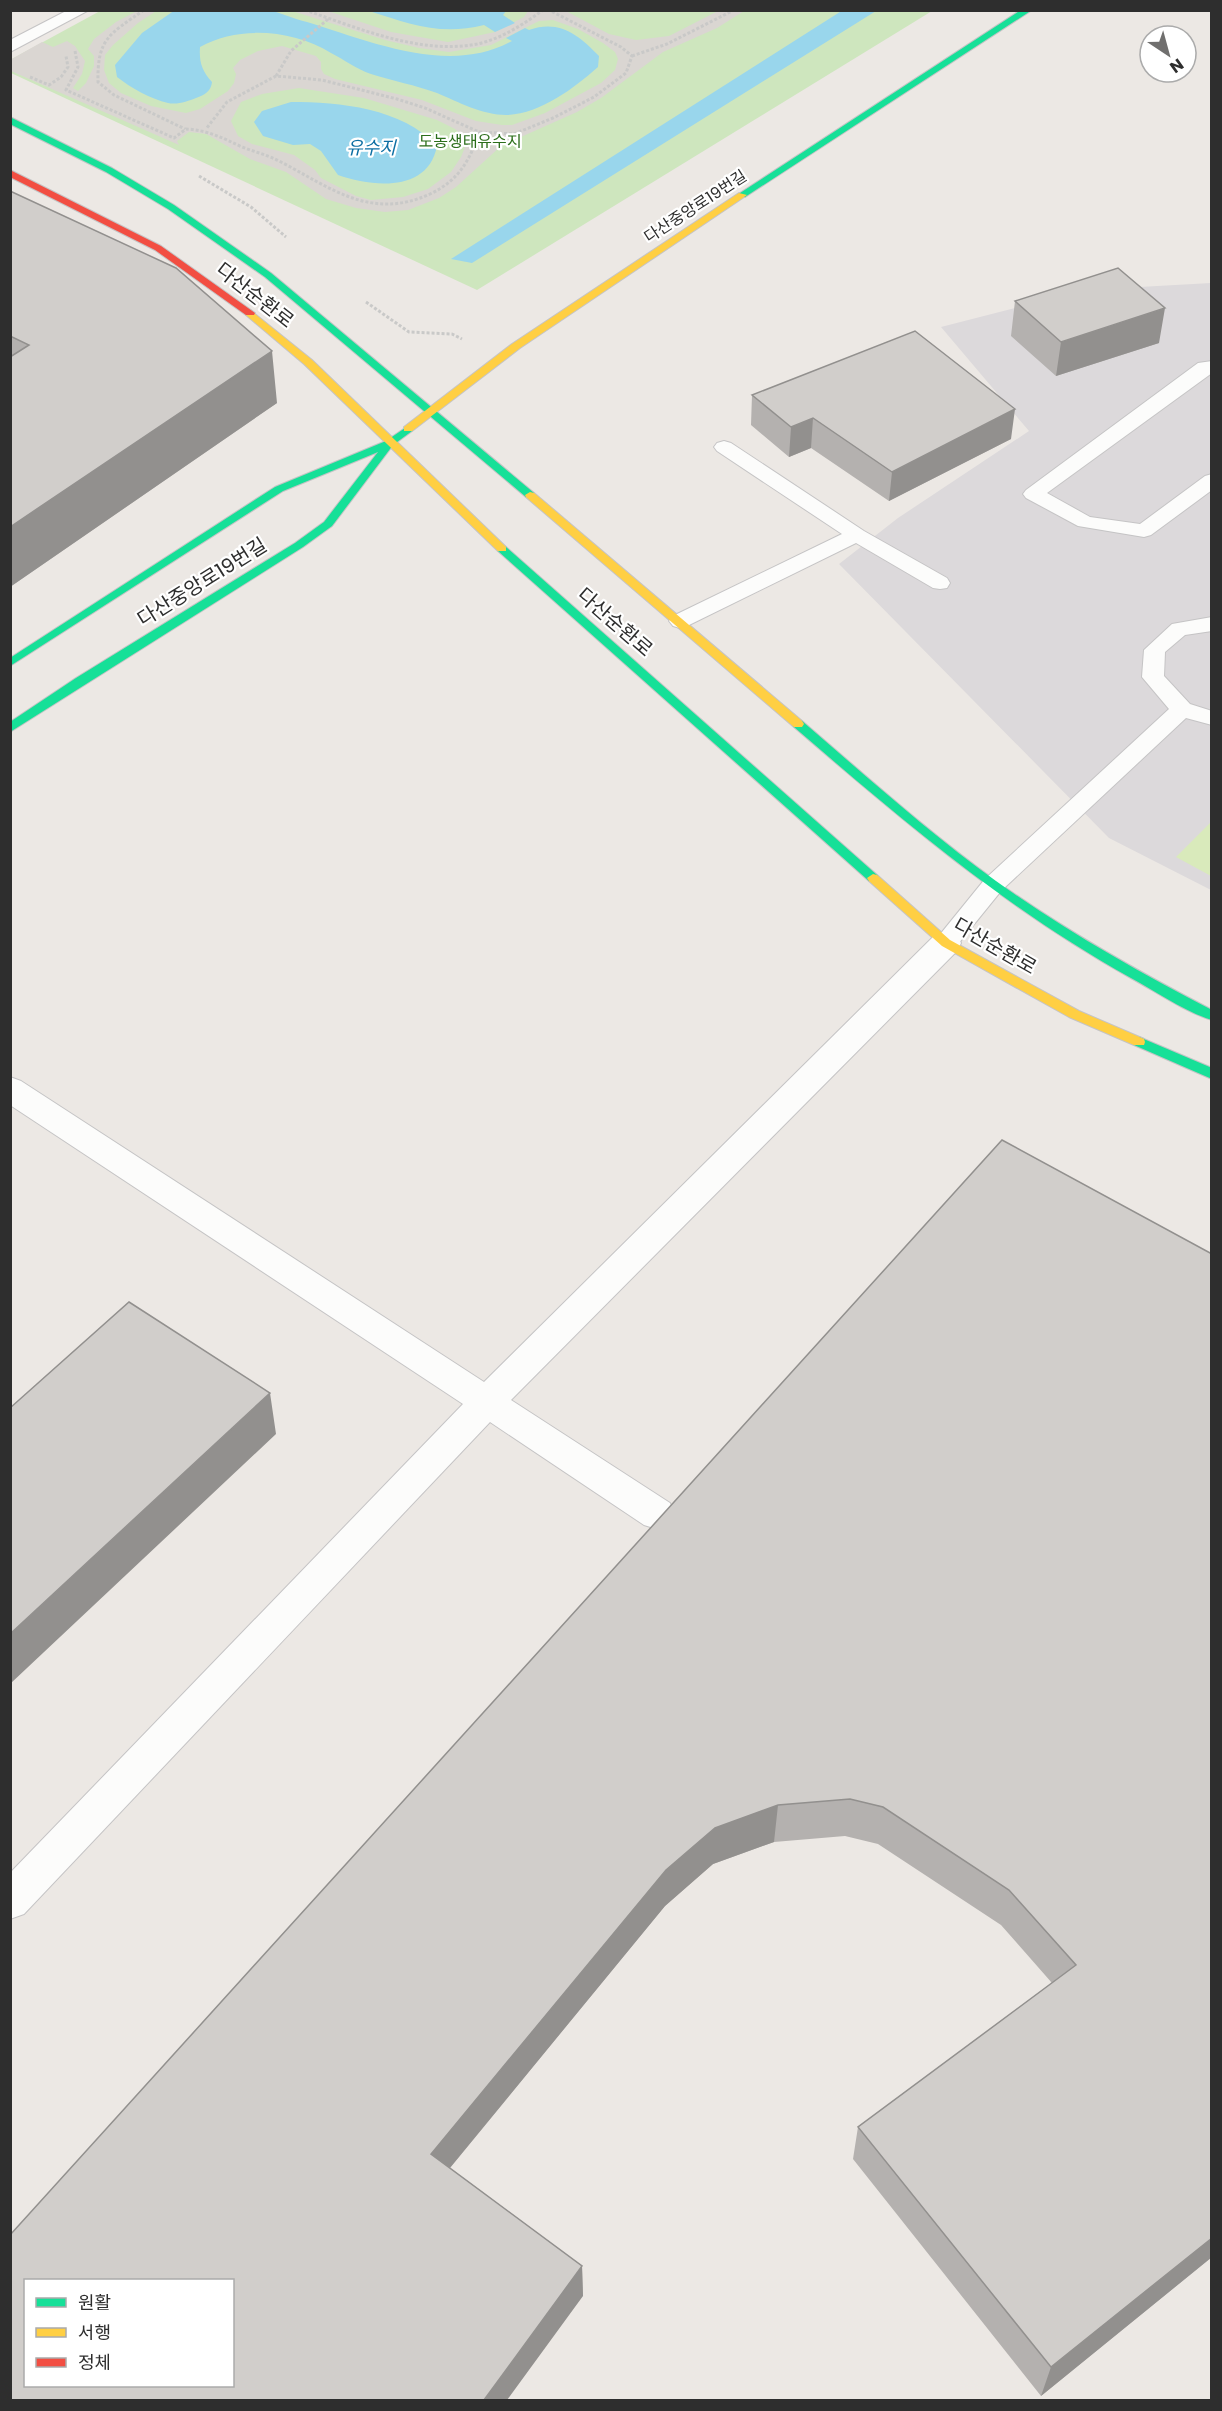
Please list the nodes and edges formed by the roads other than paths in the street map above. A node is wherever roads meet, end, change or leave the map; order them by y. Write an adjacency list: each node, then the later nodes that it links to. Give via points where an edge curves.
1 (81, 10): 3 (lane)
2 (1028, 10): 7 (street, 다산중앙로19번길, via 516,346)
3 (10, 46)
4 (10, 120): 7 (street, 다산순환로, via 109,170 220,239)
5 (10, 173): 8 (street, 다산순환로, via 158,248 200,276 308,362)
6 (1212, 367): 10 (lane, via 1205,367 1033,494 1085,522 1144,531)
7 (431, 412): 8 (street, 다산중앙로19번길); 13 (street, 다산순환로)
8 (390, 443): 15 (street, 다산중앙로19번길, via 279,489); 18 (street, 다산중앙로19번길, via 328,524); 20 (street, 다산순환로, via 484,533)
9 (724, 447): 11 (lane)
10 (1212, 480)
11 (857, 535): 12 (lane); 13 (lane)
12 (940, 583)
13 (680, 621): 19 (street, 다산순환로, via 907,818)
14 (1212, 624): 16 (lane, via 1179,629 1155,650 1153,677)
15 (10, 663)
16 (1182, 709): 17 (lane); 19 (lane)
17 (1212, 718)
18 (10, 728)
19 (993, 885): 20 (lane); 21 (street, 다산순환로, via 1117,966)
20 (946, 943): 22 (street, 다산순환로, via 1074,1014); 24 (street)
21 (1212, 1016)
22 (1212, 1074)
23 (10, 1089): 24 (street)
24 (487, 1402): 25 (street); 26 (street)
25 (657, 1514)
26 (10, 1901)

